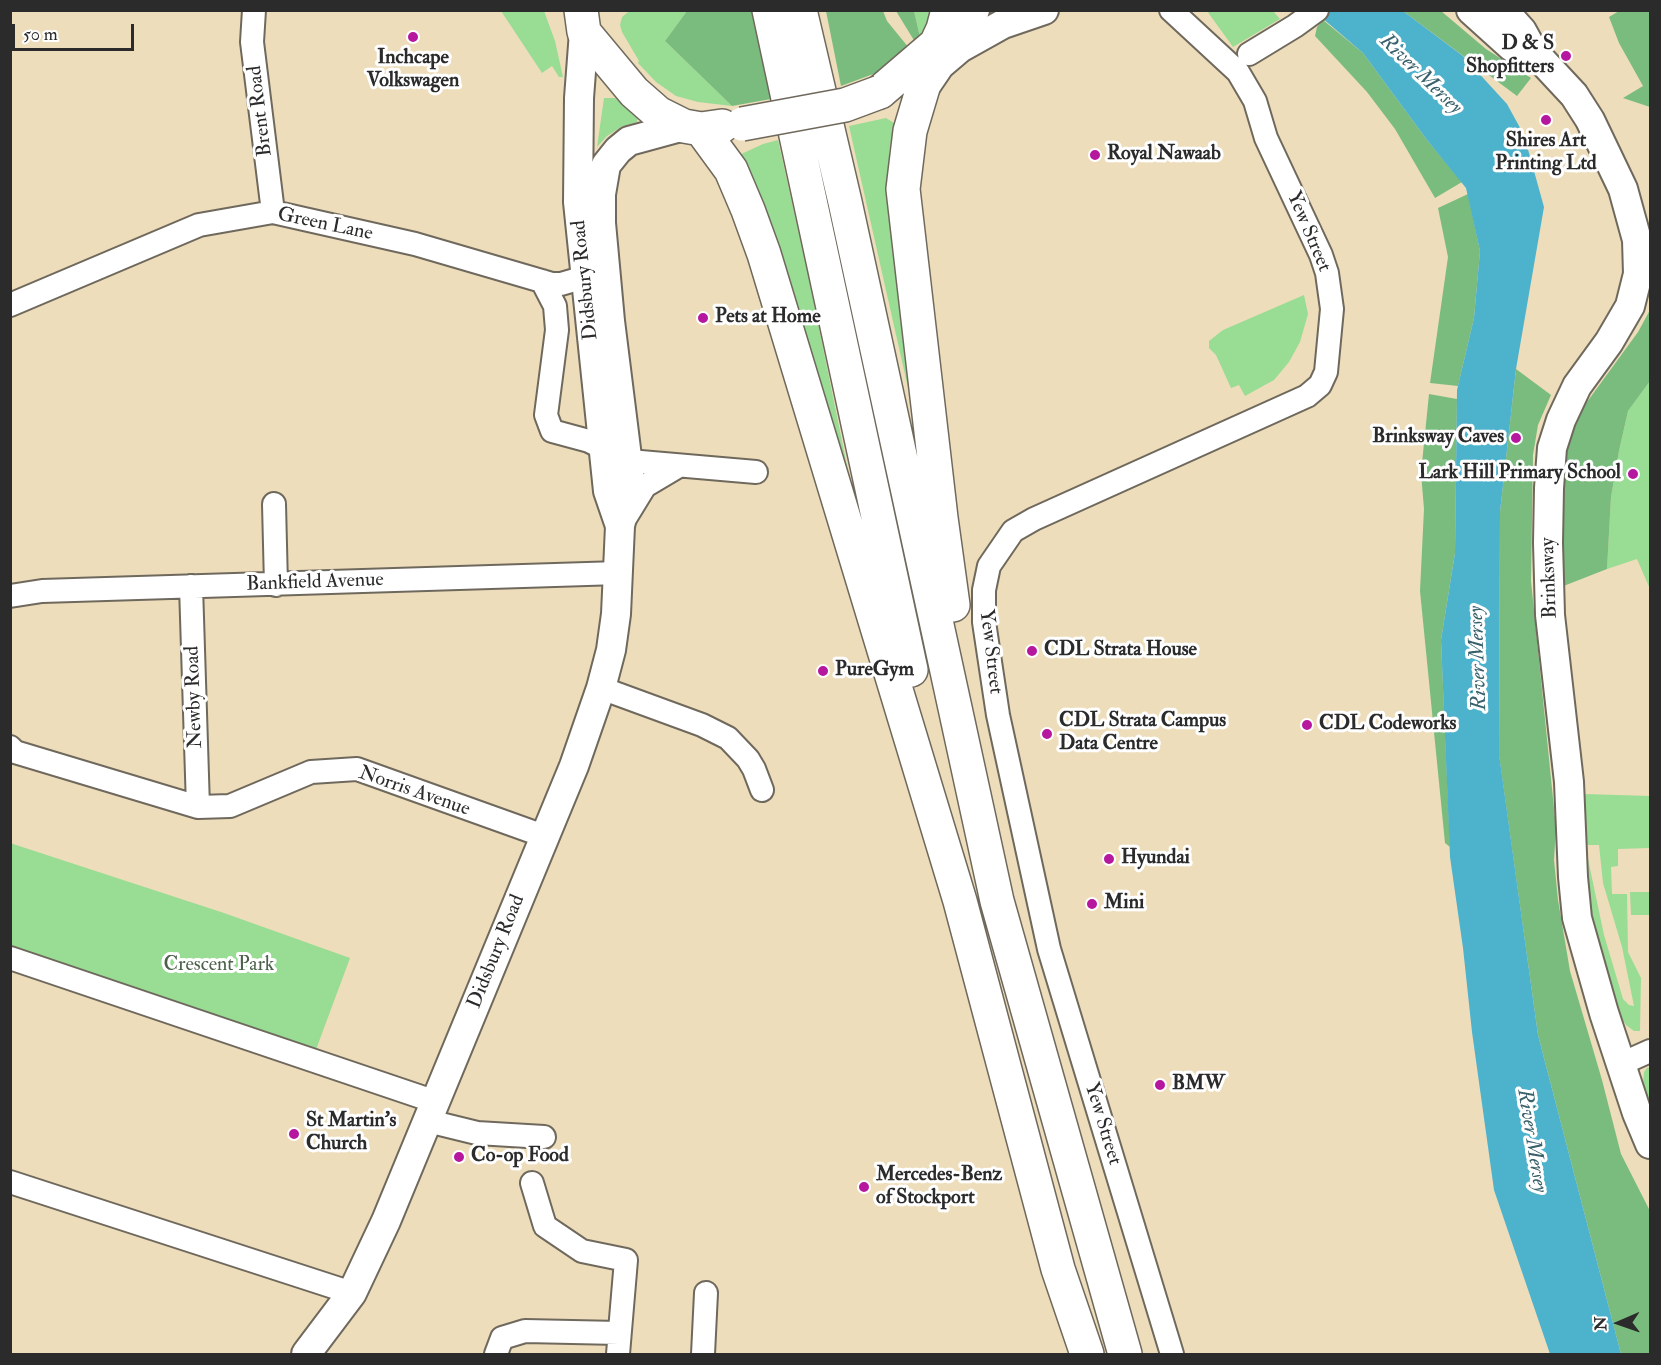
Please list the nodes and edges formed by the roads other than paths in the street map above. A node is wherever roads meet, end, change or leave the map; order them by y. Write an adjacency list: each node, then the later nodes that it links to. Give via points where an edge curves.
1 (254, 10): 16 (street, Brent Road, via 252,42)
2 (769, 10): 35 (highway)
3 (800, 10): 36 (highway)
4 (975, 10): 11 (main road)
5 (1044, 10): 14 (main road, via 1003,24 960,48 940,65)
6 (1471, 10): 12 (main road, Brinksway, via 1512,47)
7 (1503, 10): 12 (main road, Brinksway)
8 (1315, 12): 13 (street)
9 (1175, 14): 53 (street, Yew Street, via 1245,80 1266,138 1321,255 1332,309 1326,372 1320,385 1307,396 1013,531 989,566 984,590 984,622 998,715 1049,949)
10 (580, 17): 15 (highway, via 634,92 658,113); 17 (main road, Didsbury Road, via 578,202)
11 (942, 28): 14 (highway); 15 (highway, bridge, via 880,92 844,105 742,124)
12 (1533, 51): 39 (main road, Brinksway, via 1574,95 1597,132 1623,189 1638,248 1638,274 1629,306 1577,386 1561,420 1552,448 1549,488 1550,615 1569,782 1575,902 1581,936)
13 (1249, 54)
14 (917, 105): 36 (highway, via 910,131 904,211 940,518)
15 (692, 127): 21 (main road, Didsbury Road, via 629,141 606,165 601,223); 35 (highway, via 731,170 748,210)
16 (273, 212): 18 (street, Green Lane, via 415,244); 19 (street, Green Lane, via 199,225)
17 (585, 277): 18 (street, Green Lane, via 561,284); 20 (main road, Didsbury Road)
18 (542, 281): 20 (street, via 555,306 557,330 547,423 552,431)
19 (10, 305)
20 (603, 448): 21 (street); 25 (main road, Didsbury Road, via 608,491)
21 (629, 461): 22 (street); 25 (main road, Didsbury Road, via 630,481)
22 (677, 467): 23 (street); 25 (street, via 645,486)
23 (756, 472)
24 (274, 504): 27 (street)
25 (620, 526): 26 (main road, Didsbury Road)
26 (619, 573): 27 (street, Bankfield Avenue); 30 (main road, Didsbury Road, via 611,650)
27 (276, 585): 28 (street, Bankfield Avenue)
28 (191, 586): 29 (street, Bankfield Avenue, via 42,591); 33 (street, Newby Road)
29 (10, 596)
30 (602, 688): 32 (street, via 722,734 748,759); 34 (main road, Didsbury Road)
31 (10, 747): 33 (street, Norris Avenue, via 15,752)
32 (762, 790)
33 (198, 807): 34 (street, Norris Avenue, via 230,806 311,772 357,769)
34 (544, 836): 40 (main road, Didsbury Road)
35 (960, 901): 51 (highway, via 1058,1269)
36 (996, 901): 52 (highway)
37 (10, 958): 40 (street)
38 (1650, 1051): 39 (street)
39 (1621, 1064): 42 (main road, Brinksway)
40 (432, 1112): 41 (street, via 477,1132); 45 (main road, Didsbury Road)
41 (544, 1137)
42 (1650, 1144)
43 (10, 1182): 45 (street)
44 (532, 1183): 47 (street, via 545,1226 582,1251 626,1260)
45 (352, 1293): 48 (main road, Didsbury Road)
46 (706, 1293): 50 (street)
47 (619, 1344): 49 (street, via 525,1331 502,1338)
48 (306, 1354)
49 (496, 1354)
50 (703, 1354)
51 (1087, 1354)
52 (1125, 1354)
53 (1172, 1354)

